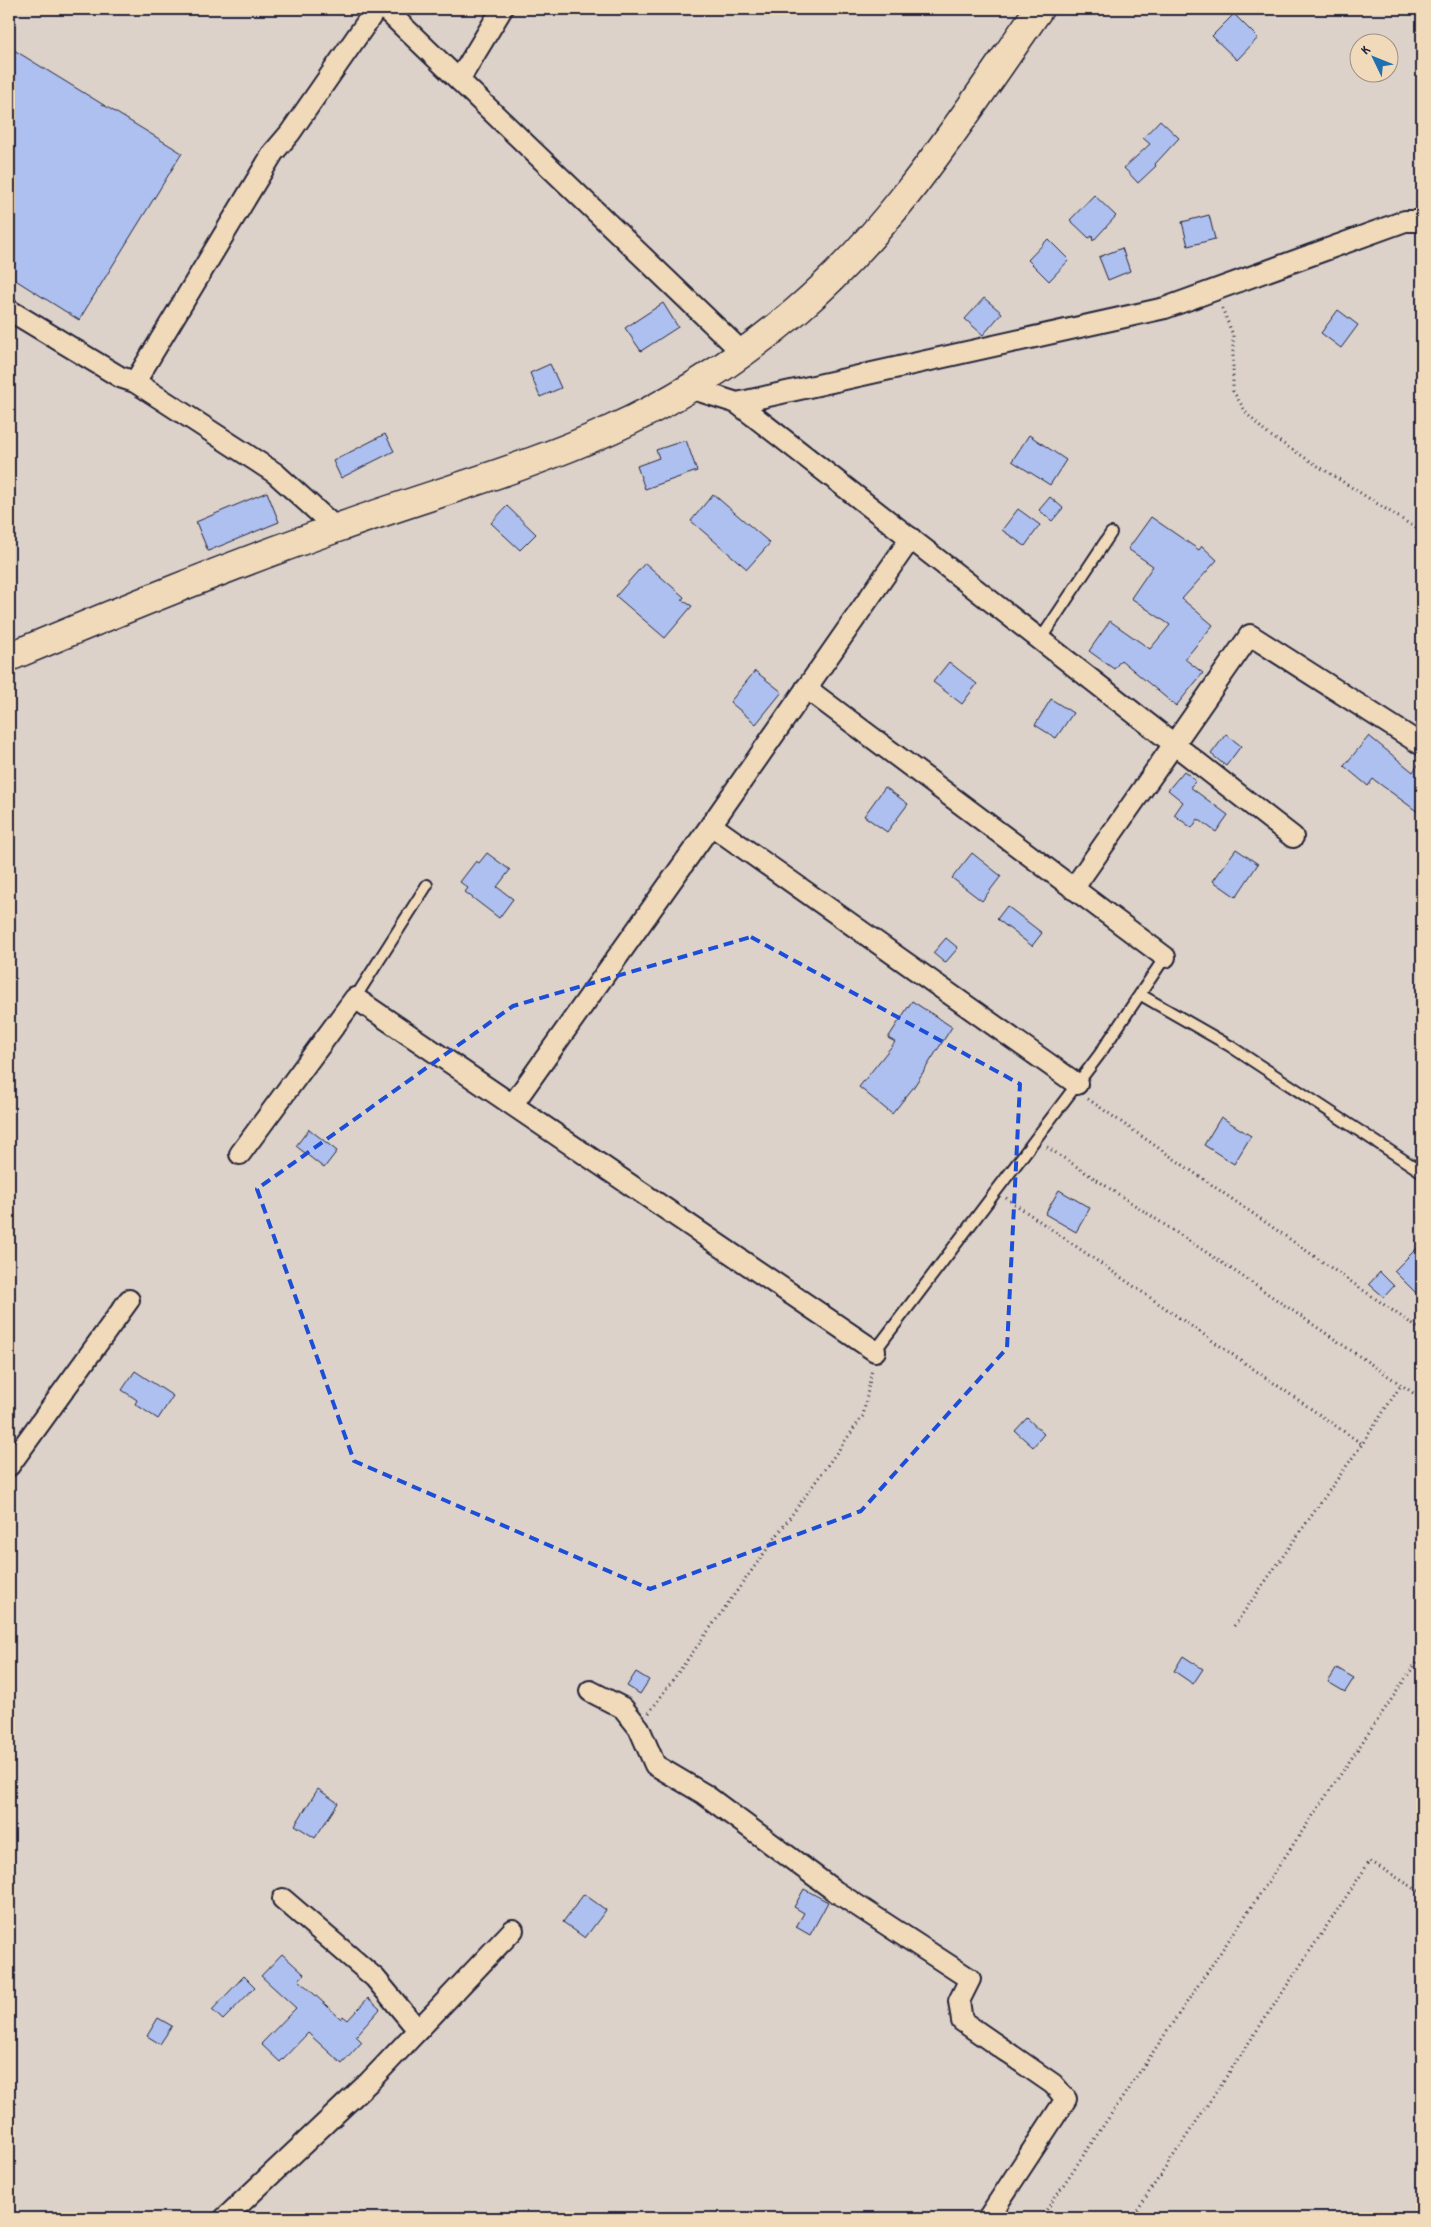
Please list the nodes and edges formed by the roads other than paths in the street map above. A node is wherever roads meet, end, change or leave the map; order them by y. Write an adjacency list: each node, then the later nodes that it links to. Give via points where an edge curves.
1 (376, 9): 9 (street, via 273,153)
2 (385, 9): 5 (street)
3 (502, 9): 5 (street)
4 (1035, 10): 8 (main road, via 926,168 887,218 832,278)
5 (459, 80): 8 (street)
6 (1422, 221): 11 (street, via 1406,221 1165,308)
7 (9, 310): 9 (street, via 120,377)
8 (743, 353): 10 (main road)
9 (135, 382): 12 (street, via 275,473)
10 (690, 388): 11 (street); 12 (main road, via 611,430 553,454)
11 (736, 402): 14 (street)
12 (336, 528): 16 (main road)
13 (1111, 533): 15 (lane)
14 (911, 538): 15 (street); 17 (street)
15 (1040, 640): 18 (street)
16 (9, 657)
17 (806, 688): 20 (street); 23 (street)
18 (1172, 743): 19 (street, via 1250,635); 21 (street); 23 (street)
19 (1422, 744)
20 (711, 825): 27 (street); 28 (street)
21 (1293, 838)
22 (427, 885): 26 (lane)
23 (1073, 889): 24 (street)
24 (1165, 958): 25 (lane)
25 (1141, 995): 27 (lane); 30 (lane, via 1230,1046)
26 (355, 998): 28 (street); 29 (street)
27 (1075, 1086): 32 (lane)
28 (513, 1104): 32 (street)
29 (240, 1154)
30 (1422, 1172)
31 (129, 1300): 33 (street)
32 (875, 1351)
33 (9, 1466)
34 (590, 1691): 39 (street, via 623,1708 639,1728 655,1766 704,1794 835,1891 970,1979 959,2001 962,2021 1053,2084 1066,2099)
35 (283, 1899): 37 (street, via 375,1978)
36 (513, 1930): 37 (street)
37 (418, 2030): 38 (street, via 369,2082)
38 (225, 2218)
39 (988, 2218)

